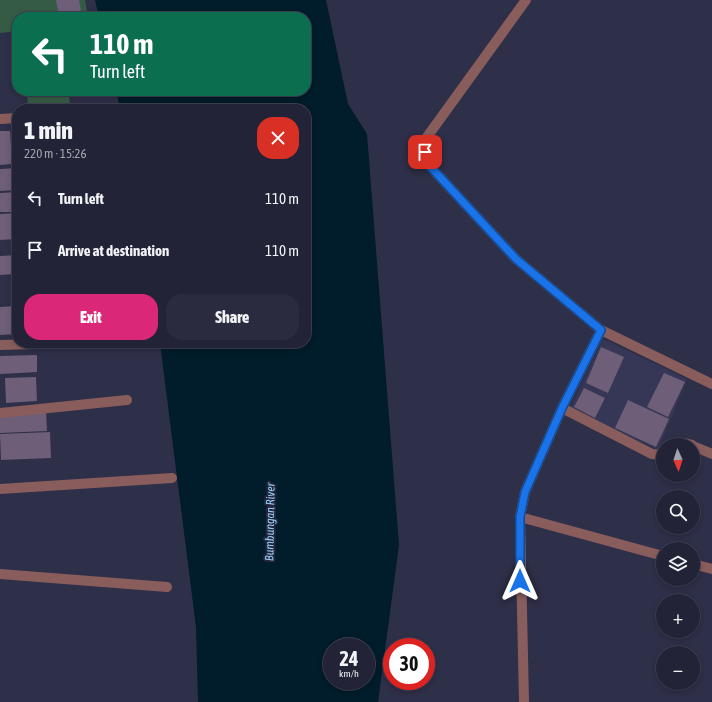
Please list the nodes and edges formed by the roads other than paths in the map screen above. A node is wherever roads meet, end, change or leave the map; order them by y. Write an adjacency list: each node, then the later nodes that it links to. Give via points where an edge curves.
1 (526, 0): 4 (street, via 427,137 427,163 516,259)
2 (12, 118): 3 (street)
3 (0, 119)
4 (601, 330): 7 (street); 9 (street)
5 (0, 345): 6 (street)
6 (12, 345)
7 (712, 384)
8 (126, 400): 10 (street)
9 (562, 408): 12 (street); 16 (street, via 525,492)
10 (0, 413)
11 (700, 449): 13 (street)
12 (656, 454)
13 (712, 454)
14 (172, 478): 15 (street)
15 (0, 488)
16 (520, 517): 17 (street); 22 (street)
17 (656, 554)
18 (700, 566): 19 (street)
19 (712, 569)
20 (0, 574): 21 (street)
21 (167, 587)
22 (524, 702)

